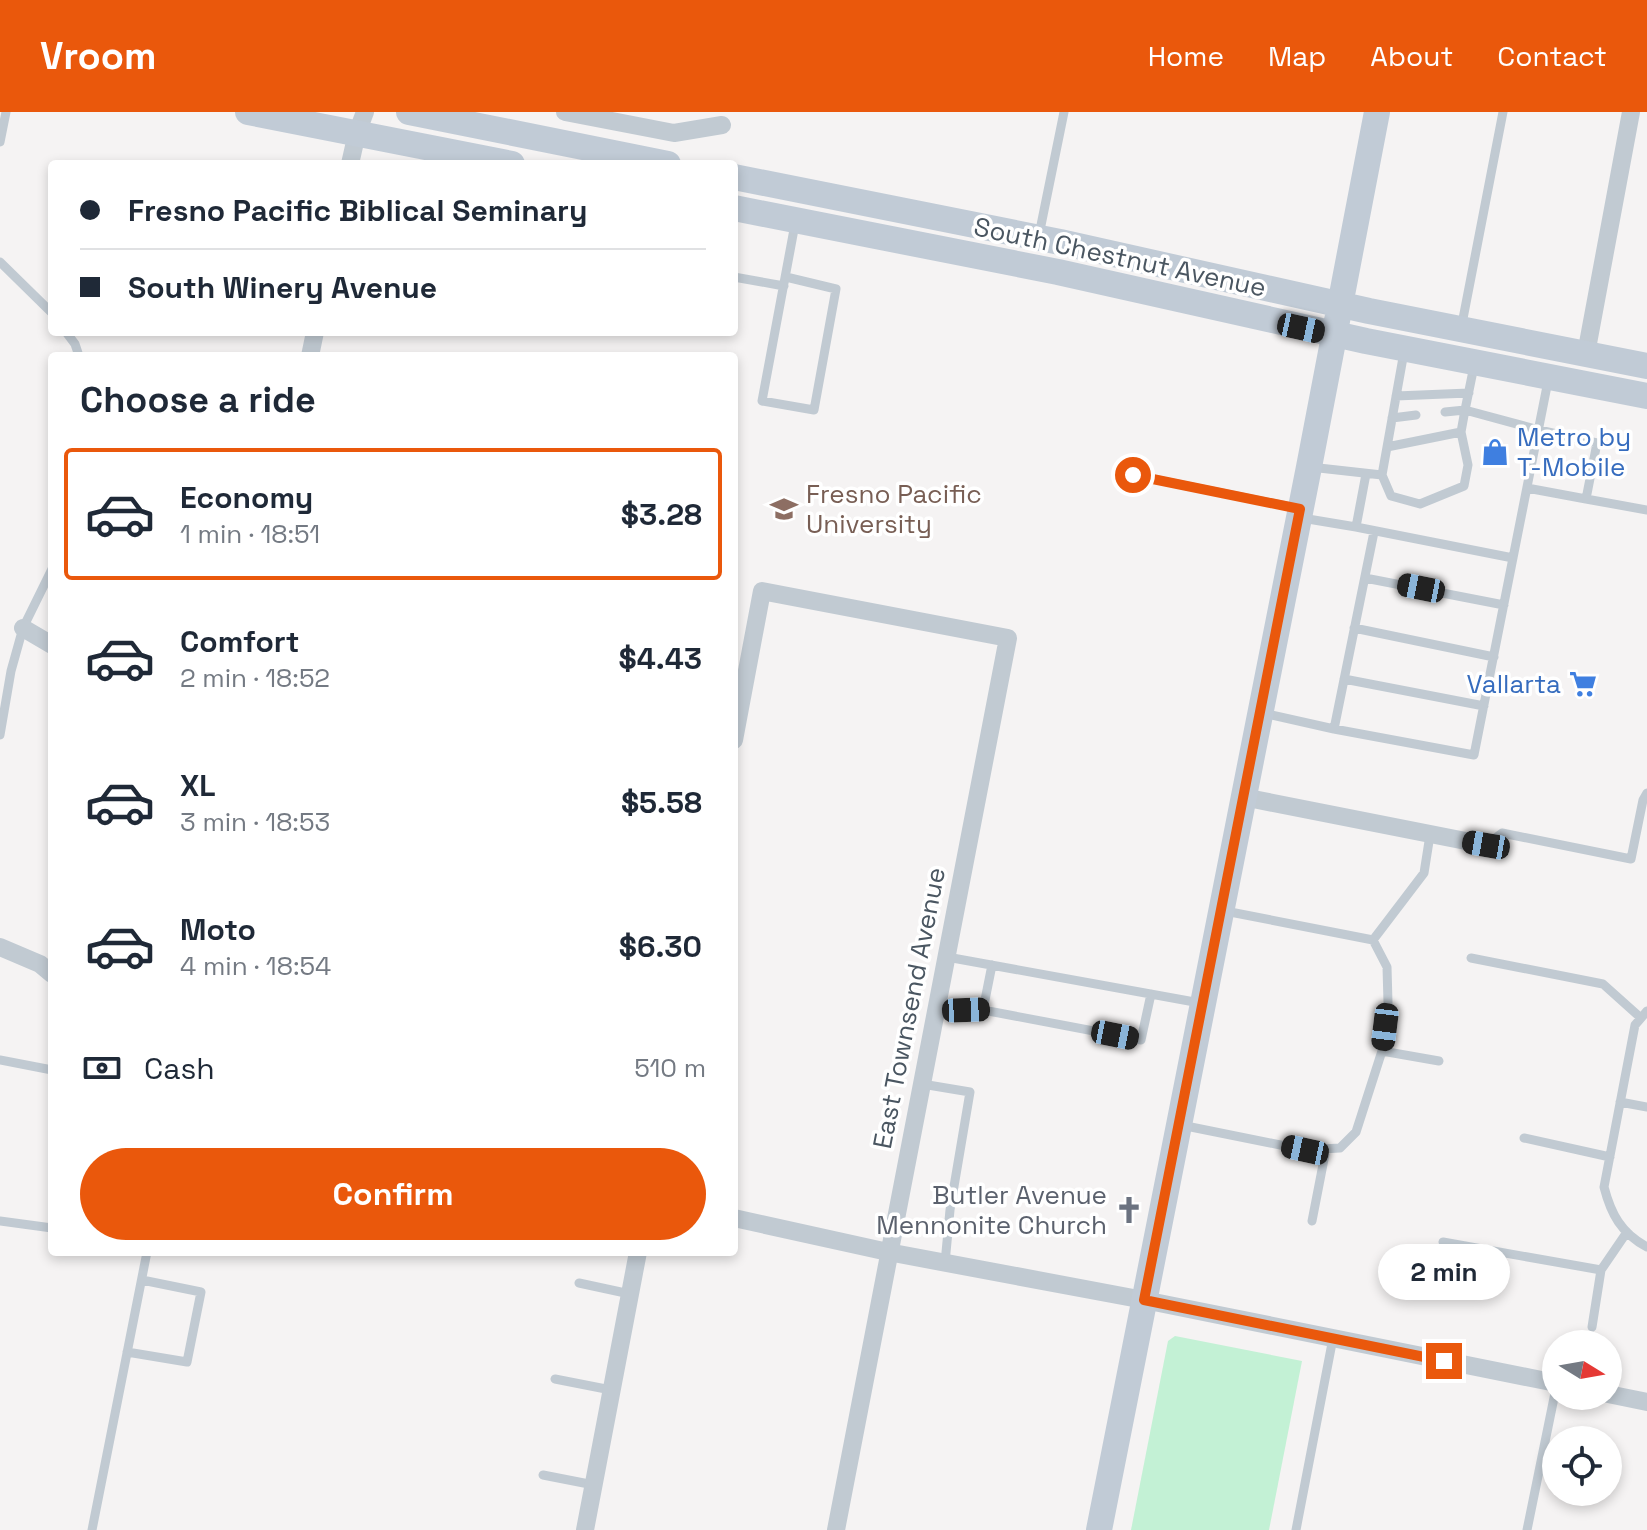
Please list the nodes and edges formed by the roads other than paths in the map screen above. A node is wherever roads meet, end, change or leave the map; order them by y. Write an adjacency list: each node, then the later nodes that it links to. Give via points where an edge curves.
1 (6, 112): 11 (lane)
2 (248, 112): 9 (main road)
3 (409, 112): 14 (main road)
4 (567, 112): 10 (street, via 674,133)
5 (1064, 112): 18 (lane)
6 (1377, 112): 22 (main road)
7 (1503, 112): 24 (lane)
8 (1631, 112): 27 (street)
9 (361, 123): 12 (street); 13 (main road)
10 (722, 125)
11 (0, 142)
12 (351, 160)
13 (497, 160)
14 (648, 160)
15 (738, 178): 18 (main road, South Chestnut Avenue)
16 (738, 209): 17 (main road, South Chestnut Avenue)
17 (796, 220): 21 (lane); 25 (main road, South Chestnut Avenue)
18 (1038, 238): 22 (main road, South Chestnut Avenue)
19 (0, 262): 23 (lane)
20 (738, 277): 21 (lane)
21 (785, 282): 21 (lane, via 762,401 814,410 836,289)
22 (1340, 305): 24 (main road, South Chestnut Avenue); 25 (main road)
23 (48, 309)
24 (1461, 329): 27 (main road, South Chestnut Avenue)
25 (1334, 334): 26 (main road, South Chestnut Avenue); 41 (main road)
26 (1405, 349): 28 (main road, South Chestnut Avenue); 32 (lane)
27 (1586, 354): 29 (main road, South Chestnut Avenue)
28 (1475, 362): 30 (main road, South Chestnut Avenue); 31 (lane)
29 (1647, 366)
30 (1549, 377): 33 (main road, South Chestnut Avenue); 38 (lane)
31 (1469, 393): 32 (lane); 34 (lane)
32 (1396, 396): 37 (lane)
33 (1647, 396)
34 (1465, 410): 35 (lane); 38 (lane); 39 (lane)
35 (1445, 412)
36 (1416, 415): 37 (lane)
37 (1392, 418): 40 (lane)
38 (1539, 430): 45 (lane); 46 (lane, via 1597,443)
39 (1461, 432): 40 (lane); 44 (lane, via 1468,465 1464,486 1420,504 1391,496)
40 (1387, 447): 44 (lane)
41 (1309, 467): 42 (lane); 48 (main road)
42 (1366, 474): 44 (lane); 49 (lane)
43 (1133, 475): 48 (lane)
44 (1382, 475)
45 (1527, 488): 46 (lane); 51 (lane)
46 (1586, 499): 47 (lane)
47 (1647, 510)
48 (1299, 513): 49 (lane); 61 (main road)
49 (1356, 527): 50 (lane)
50 (1374, 532): 51 (lane); 53 (lane)
51 (1513, 558): 54 (lane)
52 (48, 577): 55 (lane)
53 (1365, 578): 54 (lane); 56 (lane)
54 (1504, 605): 58 (lane)
55 (23, 628): 57 (street); 64 (lane)
56 (1354, 628): 58 (lane); 59 (lane)
57 (48, 643)
58 (1494, 657): 60 (lane)
59 (1344, 679): 60 (lane); 63 (lane)
60 (1484, 706): 63 (lane, via 1474,755)
61 (1259, 712): 63 (lane); 66 (main road)
62 (738, 719): 72 (street, East Townsend Avenue, via 762,591 1008,638)
63 (1334, 729)
64 (0, 735)
65 (1647, 793): 68 (lane, via 1631,859 1502,833)
66 (1243, 797): 67 (street); 69 (main road)
67 (1430, 835): 68 (street); 70 (lane, via 1424,873)
68 (1486, 845)
69 (1221, 910): 70 (lane); 77 (main road)
70 (1373, 940): 81 (lane, via 1387,967)
71 (0, 947): 75 (street)
72 (946, 957): 74 (lane); 78 (street, East Townsend Avenue)
73 (1471, 958): 80 (lane, via 1603,984)
74 (992, 965): 76 (lane); 79 (lane)
75 (48, 971)
76 (1151, 994): 77 (lane); 79 (lane, via 1141,1040)
77 (1203, 1004): 88 (main road)
78 (937, 1006): 79 (lane); 85 (street, East Townsend Avenue)
79 (983, 1010)
80 (1644, 1015): 86 (lane, via 1635,1025)
81 (1382, 1051): 83 (lane); 90 (lane, via 1356,1132 1340,1148)
82 (0, 1060): 84 (lane)
83 (1439, 1061)
84 (48, 1069)
85 (921, 1084): 99 (street, East Townsend Avenue); 102 (lane, via 970,1092)
86 (1620, 1102): 87 (lane); 91 (lane)
87 (1647, 1107)
88 (1179, 1124): 90 (lane, via 1305,1150); 107 (main road)
89 (1524, 1138): 91 (lane)
90 (1326, 1149): 94 (lane)
91 (1610, 1157): 96 (lane, via 1604,1187 1611,1212)
92 (738, 1219): 99 (street)
93 (0, 1221): 95 (lane)
94 (1312, 1221)
95 (48, 1227)
96 (1627, 1232): 98 (lane); 103 (lane)
97 (1443, 1242): 103 (lane)
98 (1647, 1247)
99 (888, 1252): 102 (street); 121 (street, East Townsend Avenue)
100 (146, 1256): 104 (lane)
101 (637, 1256): 106 (street)
102 (945, 1263): 107 (street)
103 (1601, 1270): 108 (lane)
104 (142, 1280): 110 (lane); 110 (lane, via 201,1292 187,1362)
105 (579, 1283): 106 (lane)
106 (630, 1294): 113 (street)
107 (1144, 1300): 109 (street); 122 (main road)
108 (1592, 1327)
109 (1333, 1338): 112 (street); 123 (lane)
110 (127, 1352): 119 (lane)
111 (555, 1379): 113 (lane)
112 (1542, 1383)
113 (611, 1390): 118 (street)
114 (1622, 1397): 115 (street)
115 (1647, 1402)
116 (1551, 1410): 124 (lane)
117 (543, 1475): 118 (lane)
118 (594, 1485): 120 (street)
119 (92, 1530)
120 (585, 1530)
121 (836, 1530)
122 (1099, 1530)
123 (1296, 1530)
124 (1527, 1530)

